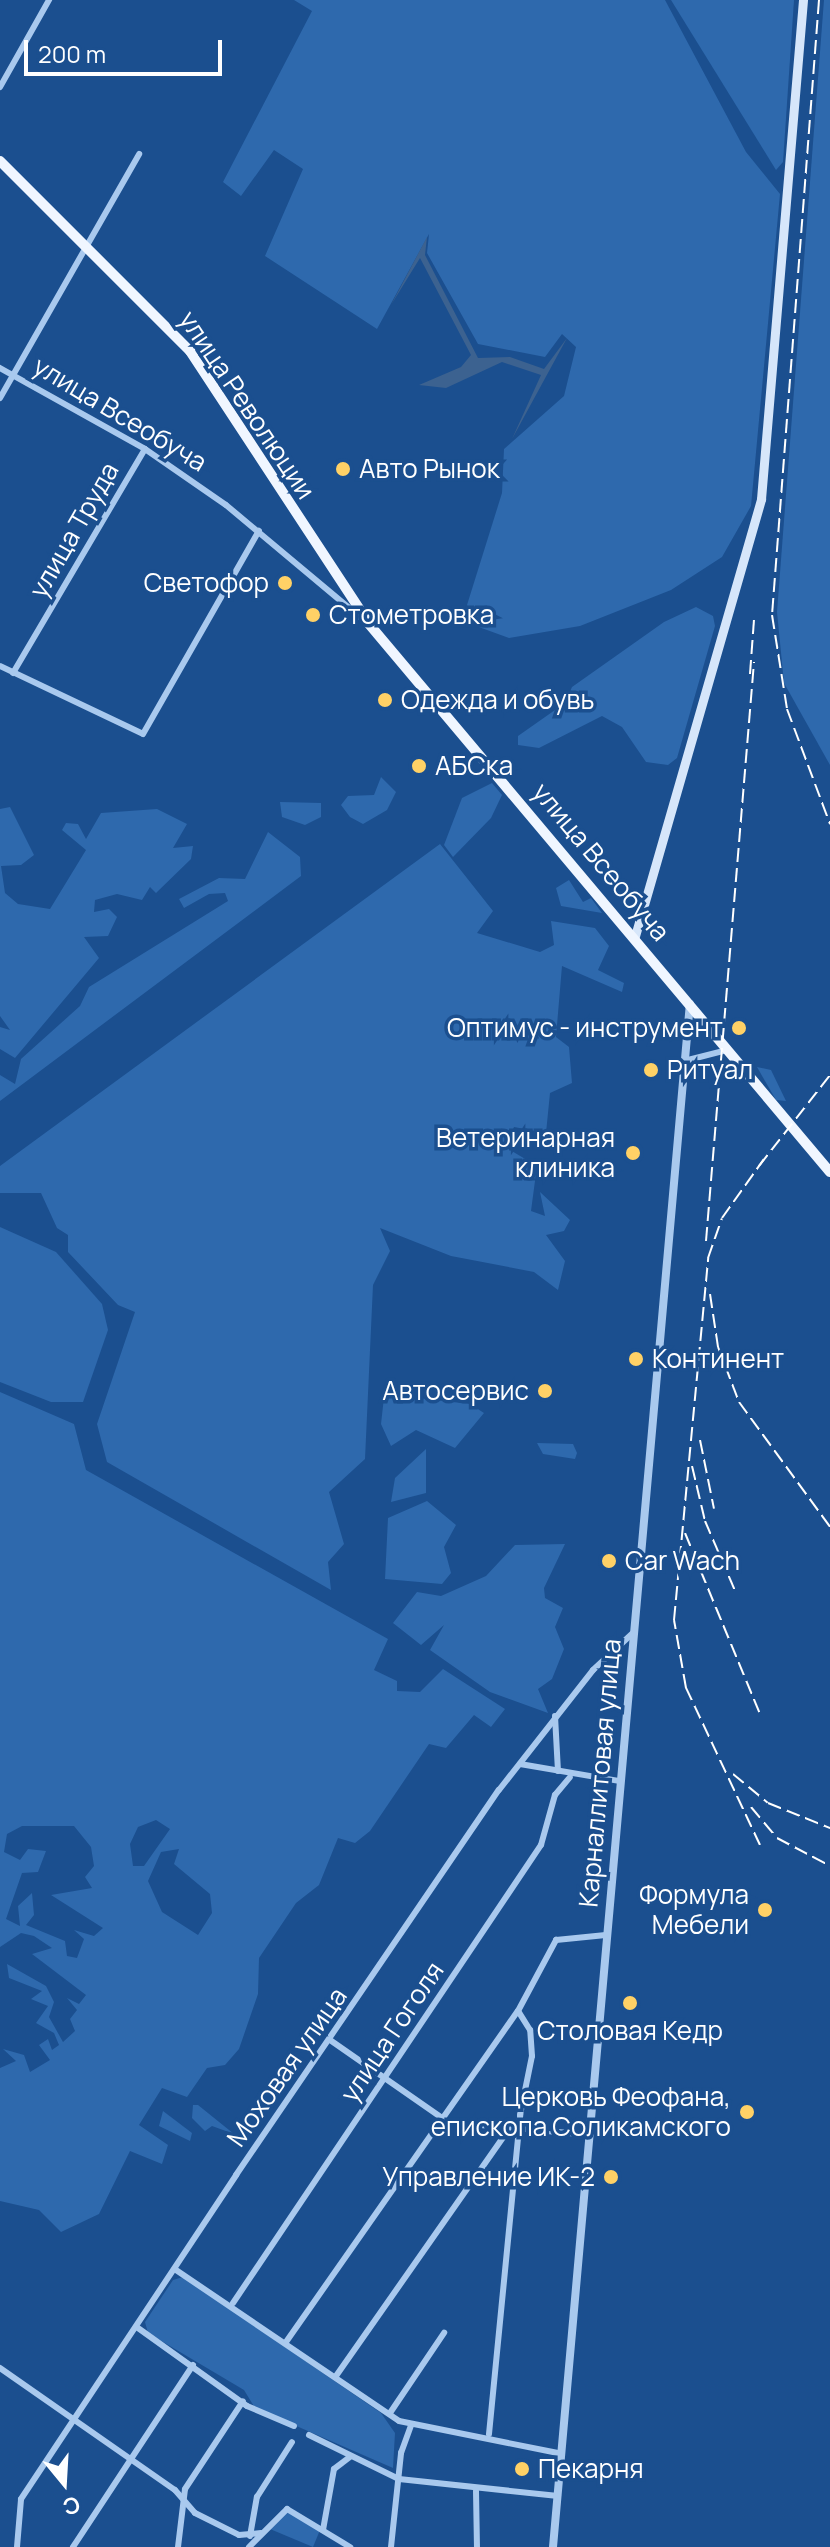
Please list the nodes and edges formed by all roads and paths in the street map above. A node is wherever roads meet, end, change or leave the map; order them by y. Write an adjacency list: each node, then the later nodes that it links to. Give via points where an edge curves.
1 (49, 0): 3 (street)
2 (803, 0): 17 (main road, via 761,499)
3 (0, 87)
4 (139, 154): 6 (street)
5 (0, 161): 6 (main road, улица Революции)
6 (88, 244): 8 (street); 12 (main road, улица Революции, via 190,351)
7 (0, 368): 8 (street, улица Всеобуча)
8 (13, 375): 9 (street); 10 (street, улица Всеобуча)
9 (0, 398)
10 (145, 449): 11 (street, улица Всеобуча); 16 (street, улица Труда)
11 (259, 531): 13 (street, улица Всеобуча); 16 (street, via 143,734)
12 (338, 582): 13 (street); 14 (main road, улица Революции)
13 (328, 591): 14 (street, улица Всеобуча)
14 (369, 624): 17 (main road, улица Всеобуча)
15 (0, 666): 16 (street)
16 (13, 673)
17 (635, 936): 18 (main road, улица Всеобуча)
18 (690, 1003): 19 (main road, улица Всеобуча); 20 (street, Карналлитовая улица)
19 (728, 1050): 20 (street); 21 (main road, улица Всеобуча)
20 (682, 1060): 22 (street, Карналлитовая улица)
21 (830, 1172)
22 (633, 1633): 23 (street, Моховая улица); 27 (street, Карналлитовая улица)
23 (555, 1716): 24 (street, Моховая улица); 25 (street)
24 (520, 1764): 25 (street); 30 (street, Моховая улица)
25 (558, 1771): 26 (street)
26 (570, 1777): 27 (street); 31 (street, улица Гоголя, via 555,1795 541,1845)
27 (619, 1781): 28 (street, Карналлитовая улица)
28 (606, 1935): 29 (street, via 556,1940); 35 (street, Карналлитовая улица)
29 (518, 2011): 32 (street); 34 (street, via 530,2030 532,2056)
30 (330, 2040): 31 (street); 36 (street, Моховая улица)
31 (387, 2077): 32 (street); 37 (street, улица Гоголя)
32 (441, 2116): 33 (street); 40 (street)
33 (508, 2130): 34 (street); 43 (street)
34 (520, 2131): 35 (street); 49 (street)
35 (590, 2135): 52 (street, Карналлитовая улица)
36 (176, 2270): 37 (street); 38 (street, Моховая улица)
37 (233, 2303): 40 (street)
38 (138, 2328): 41 (street); 46 (street, Моховая улица)
39 (444, 2333): 45 (street)
40 (286, 2342): 43 (street)
41 (193, 2365): 44 (street); 53 (street)
42 (0, 2368): 46 (street)
43 (336, 2376): 45 (street)
44 (243, 2401): 48 (street); 58 (street, via 185,2489)
45 (390, 2413): 47 (street)
46 (74, 2420): 53 (street); 62 (street, Моховая улица, via 21,2499)
47 (411, 2425): 49 (street); 55 (street)
48 (294, 2426)
49 (489, 2434): 52 (street)
50 (309, 2435): 54 (street)
51 (292, 2442): 61 (street, via 257,2497)
52 (562, 2454): 57 (street, Карналлитовая улица)
53 (128, 2457): 58 (street); 63 (street)
54 (350, 2457): 55 (street); 59 (street, via 334,2469)
55 (399, 2479): 56 (street); 67 (street)
56 (476, 2491): 57 (street); 68 (street)
57 (558, 2496): 69 (street, Карналлитовая улица)
58 (185, 2502): 61 (street, via 219,2527); 64 (street)
59 (323, 2530): 60 (street, via 289,2509 273,2517); 66 (street)
60 (261, 2533): 61 (street); 65 (street)
61 (250, 2536)
62 (17, 2547)
63 (73, 2547)
64 (178, 2547)
65 (249, 2547)
66 (350, 2547)
67 (391, 2547)
68 (477, 2547)
69 (553, 2547)

